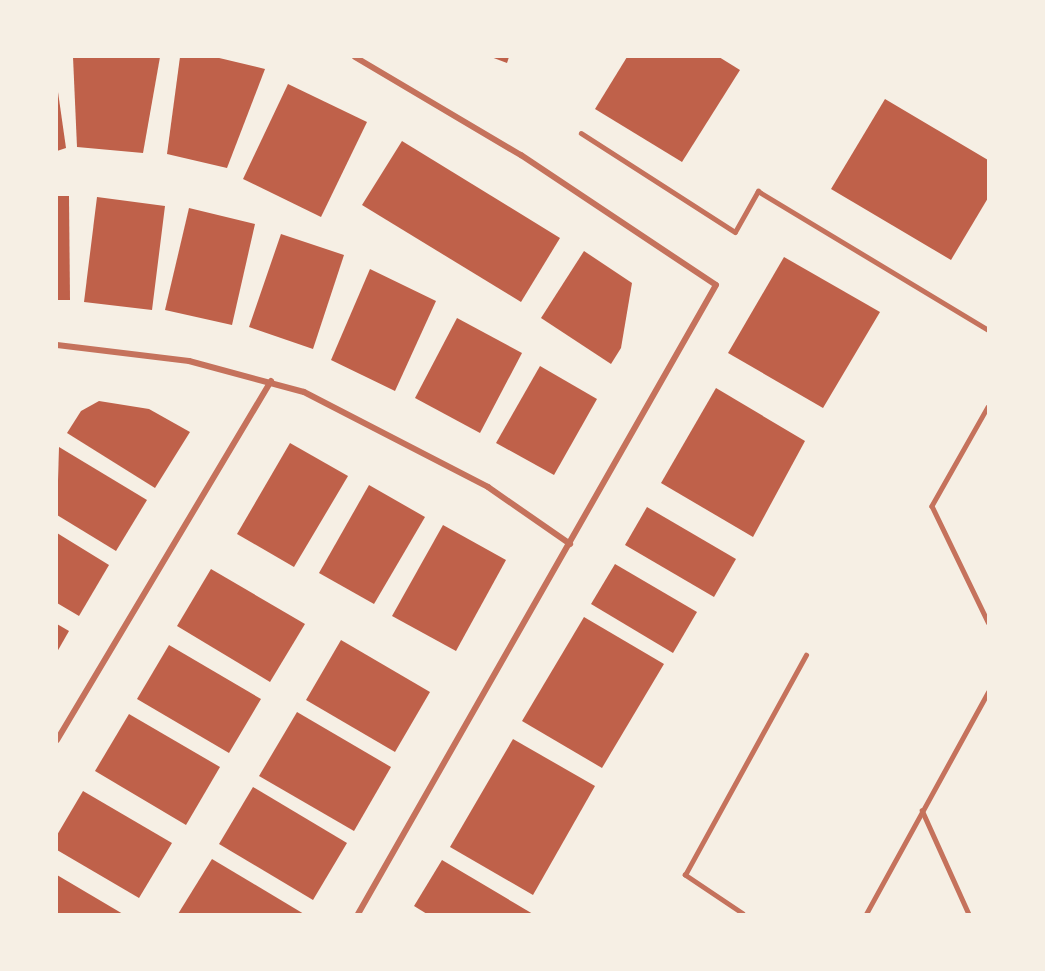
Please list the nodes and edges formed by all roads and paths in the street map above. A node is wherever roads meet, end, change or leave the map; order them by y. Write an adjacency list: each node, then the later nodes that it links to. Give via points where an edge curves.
1 (355, 57): 7 (street, via 521,155 716,285)
2 (581, 133): 3 (lane, via 735,232 758,191)
3 (988, 330)
4 (57, 345): 5 (street, via 111,348)
5 (271, 381): 7 (street, via 341,408 415,446 488,487); 11 (street)
6 (988, 407): 8 (lane, via 932,506)
7 (570, 544): 13 (street)
8 (988, 622)
9 (806, 655): 14 (lane, via 686,875)
10 (988, 692): 12 (lane)
11 (57, 740)
12 (922, 810): 15 (lane); 16 (lane)
13 (358, 914)
14 (743, 914)
15 (866, 914)
16 (969, 914)

